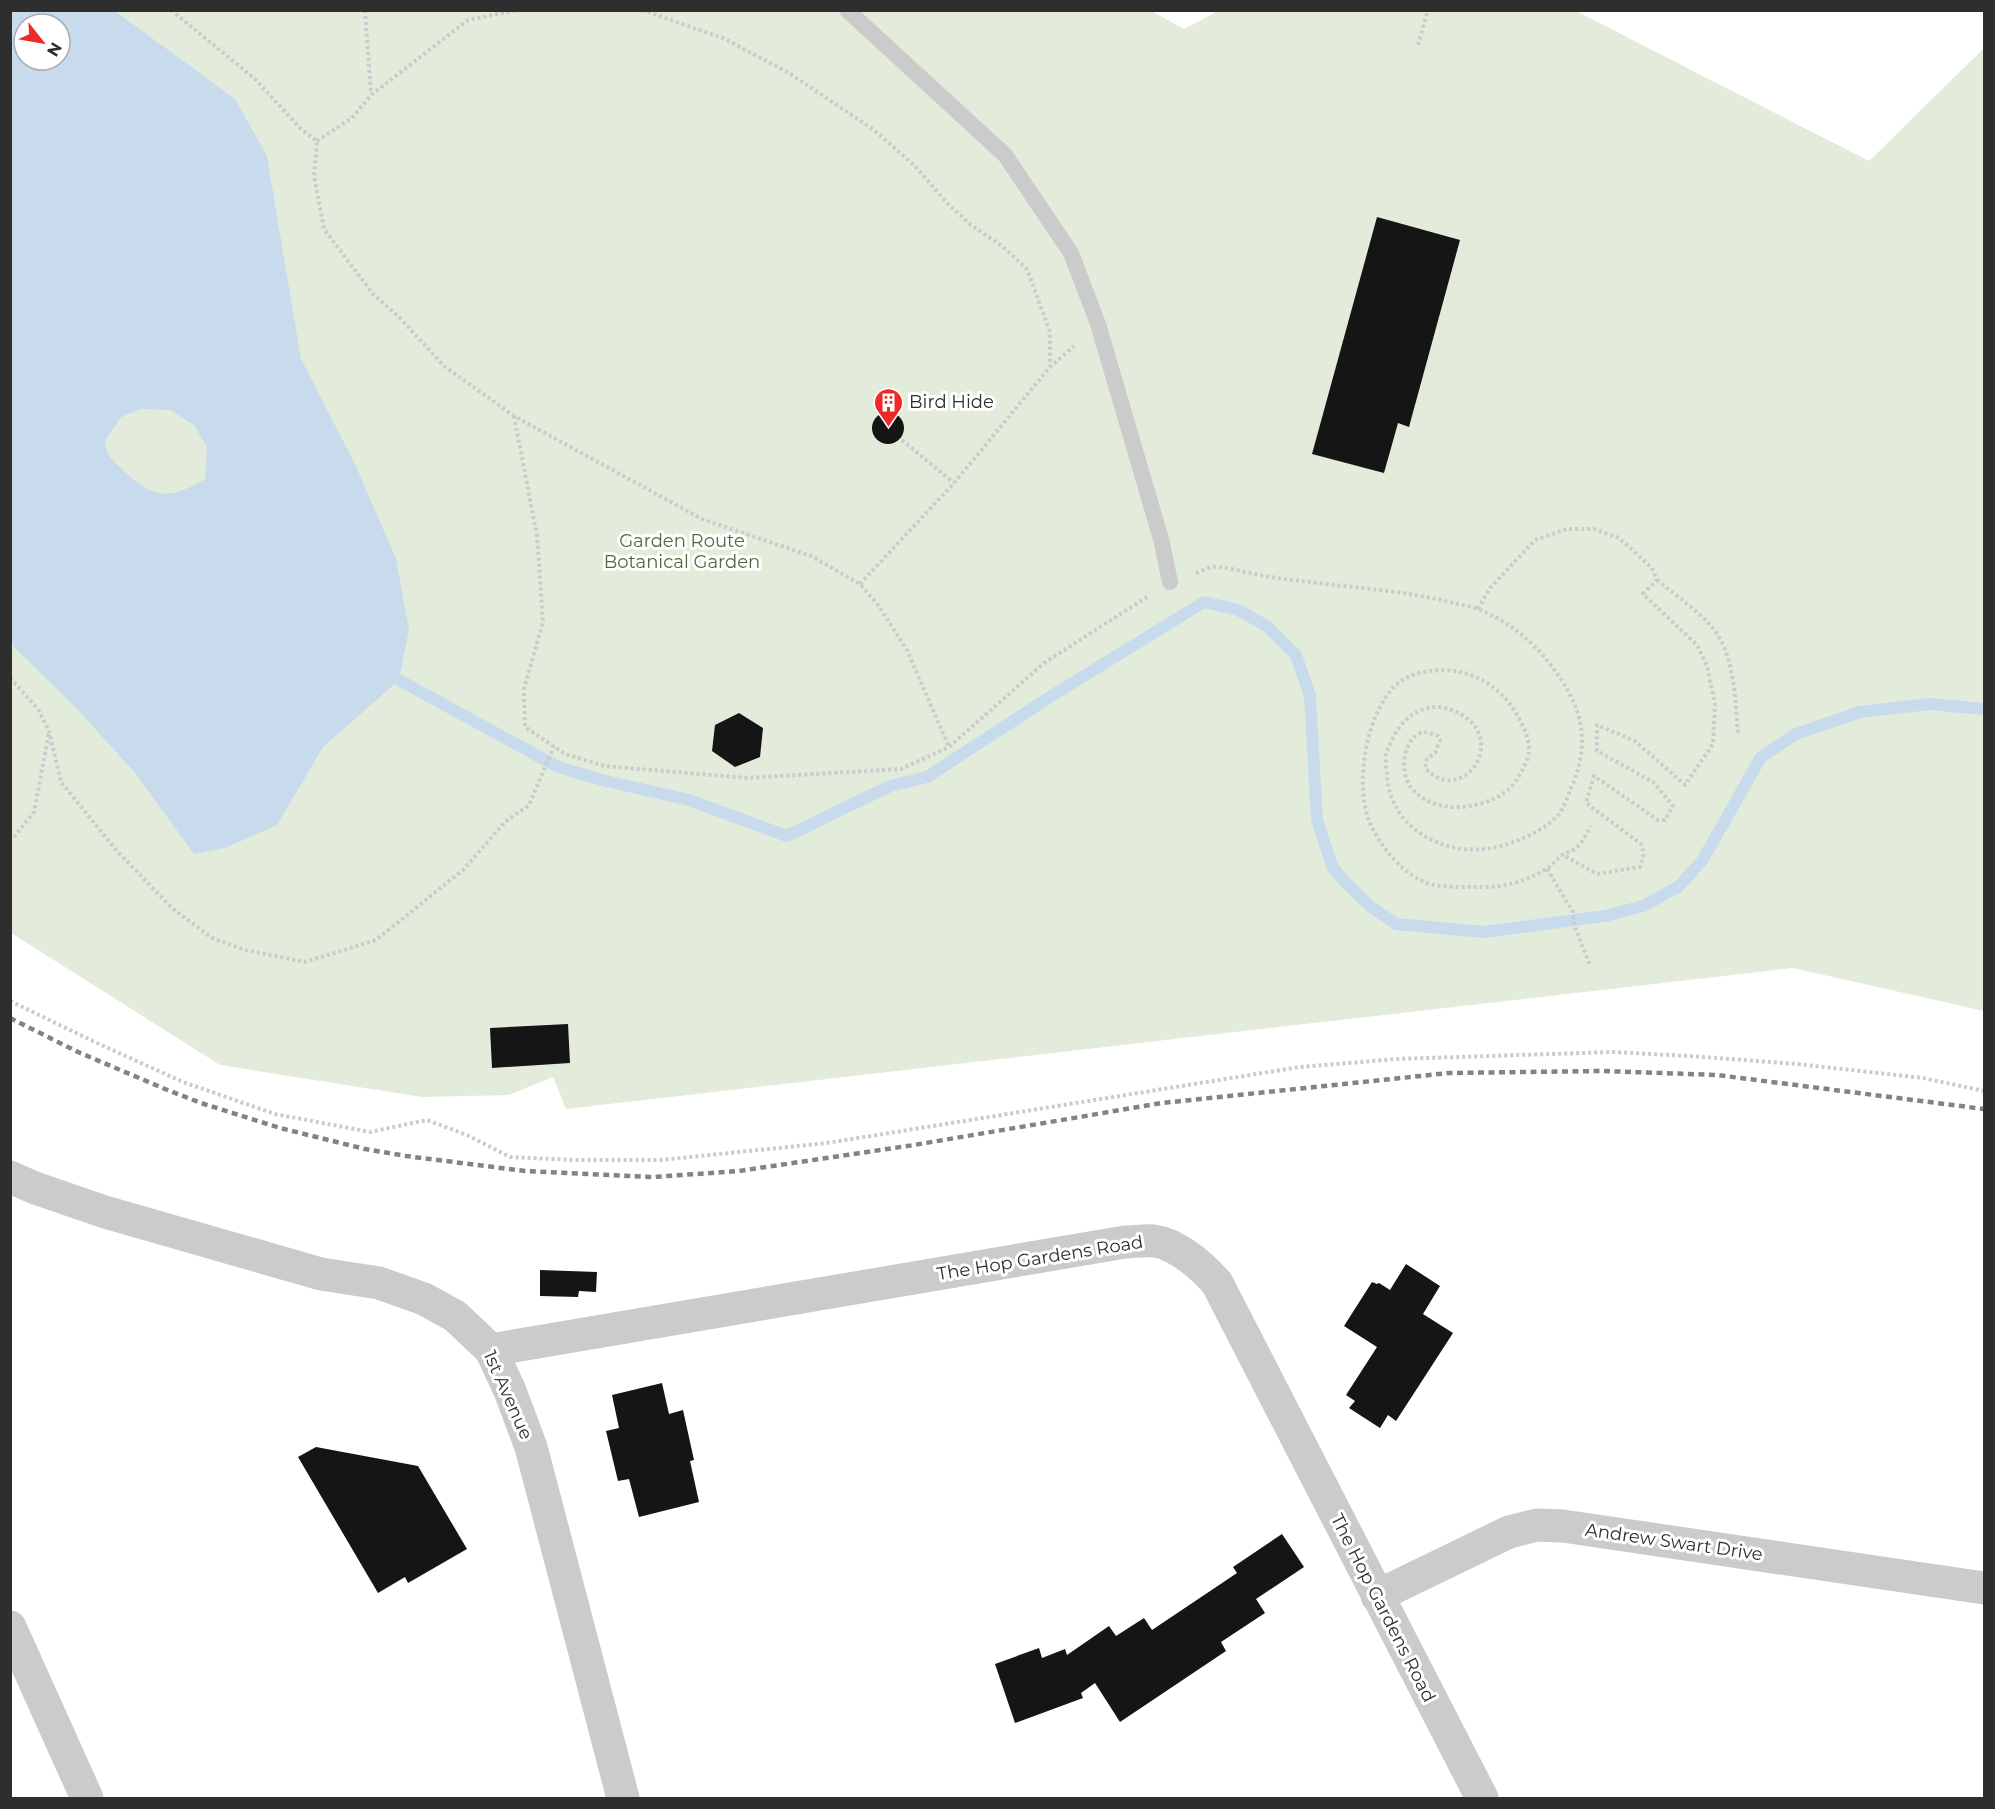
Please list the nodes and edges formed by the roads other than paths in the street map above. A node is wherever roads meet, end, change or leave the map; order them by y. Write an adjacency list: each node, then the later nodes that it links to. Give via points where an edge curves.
1 (847, 10): 2 (lane, via 1005,155 1071,253 1098,324)
2 (1170, 582)
3 (10, 1177): 4 (street, 1st Avenue, via 105,1212 321,1274 379,1283 413,1294 455,1316)
4 (491, 1350): 6 (street, The Hop Gardens Road, via 1125,1242 1155,1241 1199,1263 1217,1283); 9 (street, 1st Avenue, via 531,1447)
5 (1984, 1588): 6 (street, Andrew Swart Drive, via 1575,1527 1537,1525 1509,1532)
6 (1377, 1596): 10 (street, The Hop Gardens Road)
7 (10, 1627): 8 (street)
8 (87, 1798)
9 (623, 1798)
10 (1482, 1798)

